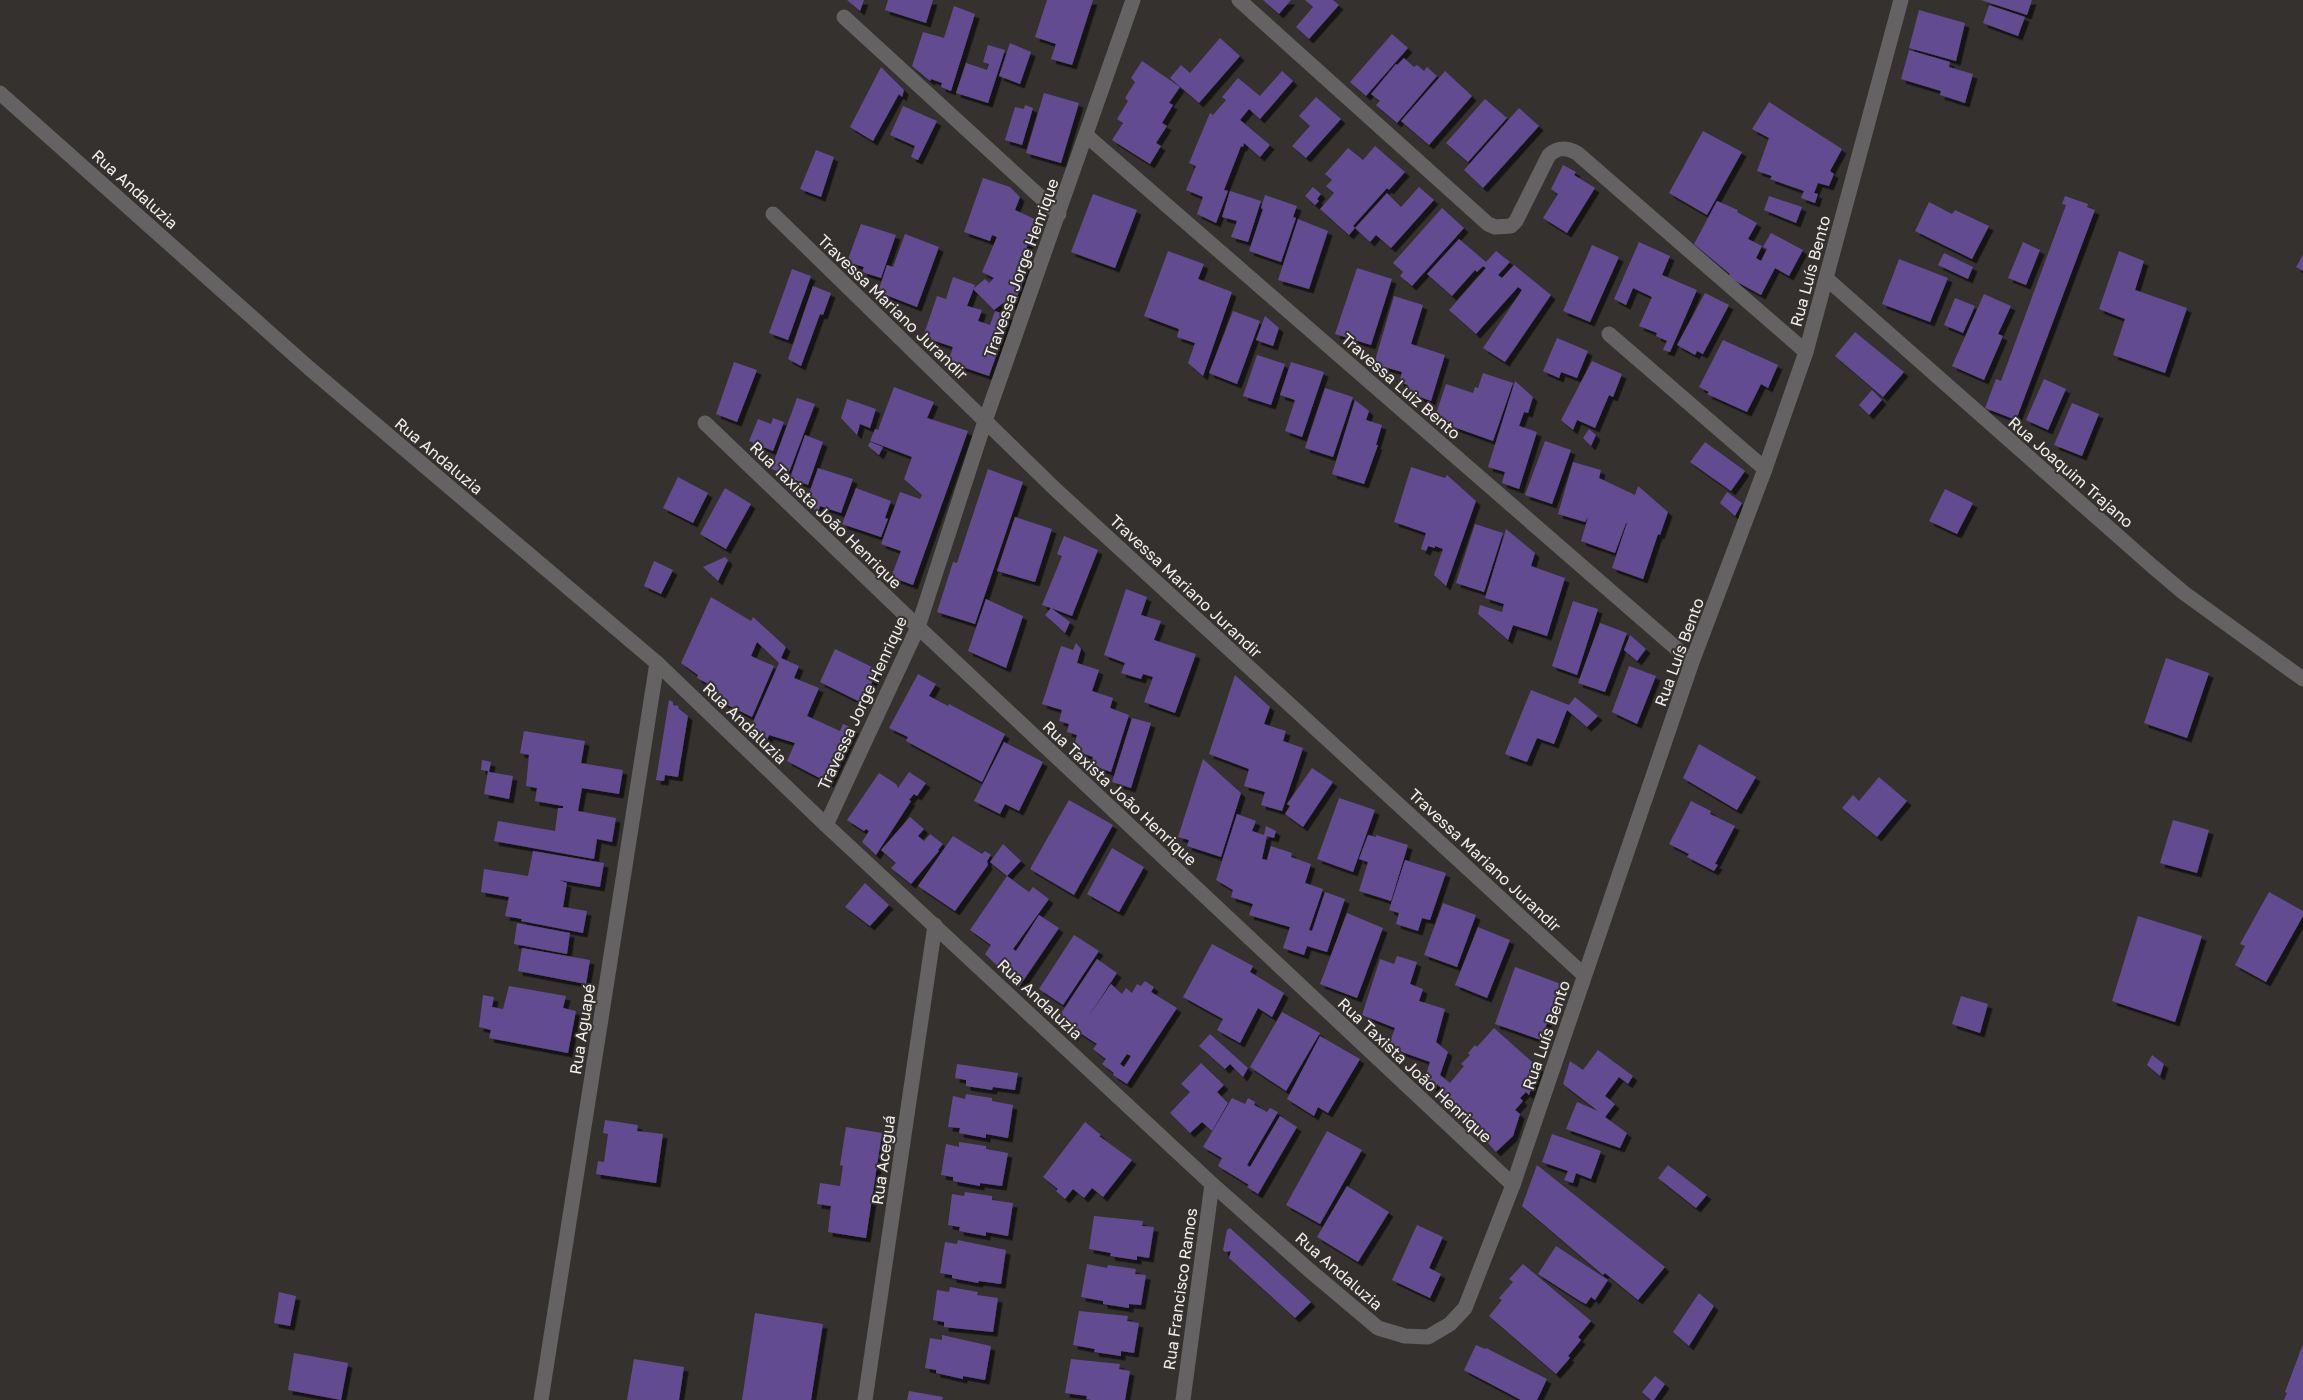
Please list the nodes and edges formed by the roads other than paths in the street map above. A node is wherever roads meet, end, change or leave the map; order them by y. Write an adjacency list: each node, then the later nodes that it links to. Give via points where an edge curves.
1 (1239, 0): 11 (street, via 1488,224 1511,226 1549,155 1554,150 1569,148)
2 (1900, 0): 9 (street, Rua Luís Bento)
3 (1130, 2): 6 (street, Travessa Jorge Henrique)
4 (844, 17): 8 (street)
5 (0, 93): 17 (street, Rua Andaluzia, via 309,368)
6 (1086, 136): 8 (street, Travessa Jorge Henrique); 16 (street, Travessa Luiz Bento)
7 (773, 214): 12 (street, Travessa Mariano Jurandir)
8 (1059, 214): 12 (street, Travessa Jorge Henrique)
9 (1827, 279): 11 (street, Rua Luís Bento); 18 (street, Rua Joaquim Trajano, via 2184,593)
10 (1610, 334): 14 (street)
11 (1806, 352): 14 (street, Rua Luís Bento)
12 (985, 421): 15 (street, Travessa Jorge Henrique); 21 (street, Travessa Mariano Jurandir, via 1062,496)
13 (706, 423): 15 (street, Rua Taxista João Henrique)
14 (1765, 469): 16 (street, Rua Luís Bento)
15 (918, 627): 19 (street, Travessa Jorge Henrique); 23 (street, Rua Taxista João Henrique)
16 (1692, 662): 21 (street, Rua Luís Bento)
17 (657, 663): 19 (street, Rua Andaluzia); 25 (street, Rua Aguapé)
18 (2303, 679)
19 (826, 825): 20 (street, Rua Andaluzia)
20 (935, 925): 22 (street, Rua Andaluzia); 26 (street, Rua Aceguá)
21 (1584, 975): 23 (street, Rua Luís Bento)
22 (1212, 1184): 24 (street, Rua Andaluzia, via 1378,1328 1405,1336 1428,1337 1450,1324); 27 (street, Rua Francisco Ramos)
23 (1513, 1185): 24 (street, Rua Luís Bento)
24 (1465, 1308)
25 (541, 1400)
26 (865, 1400)
27 (1183, 1400)

